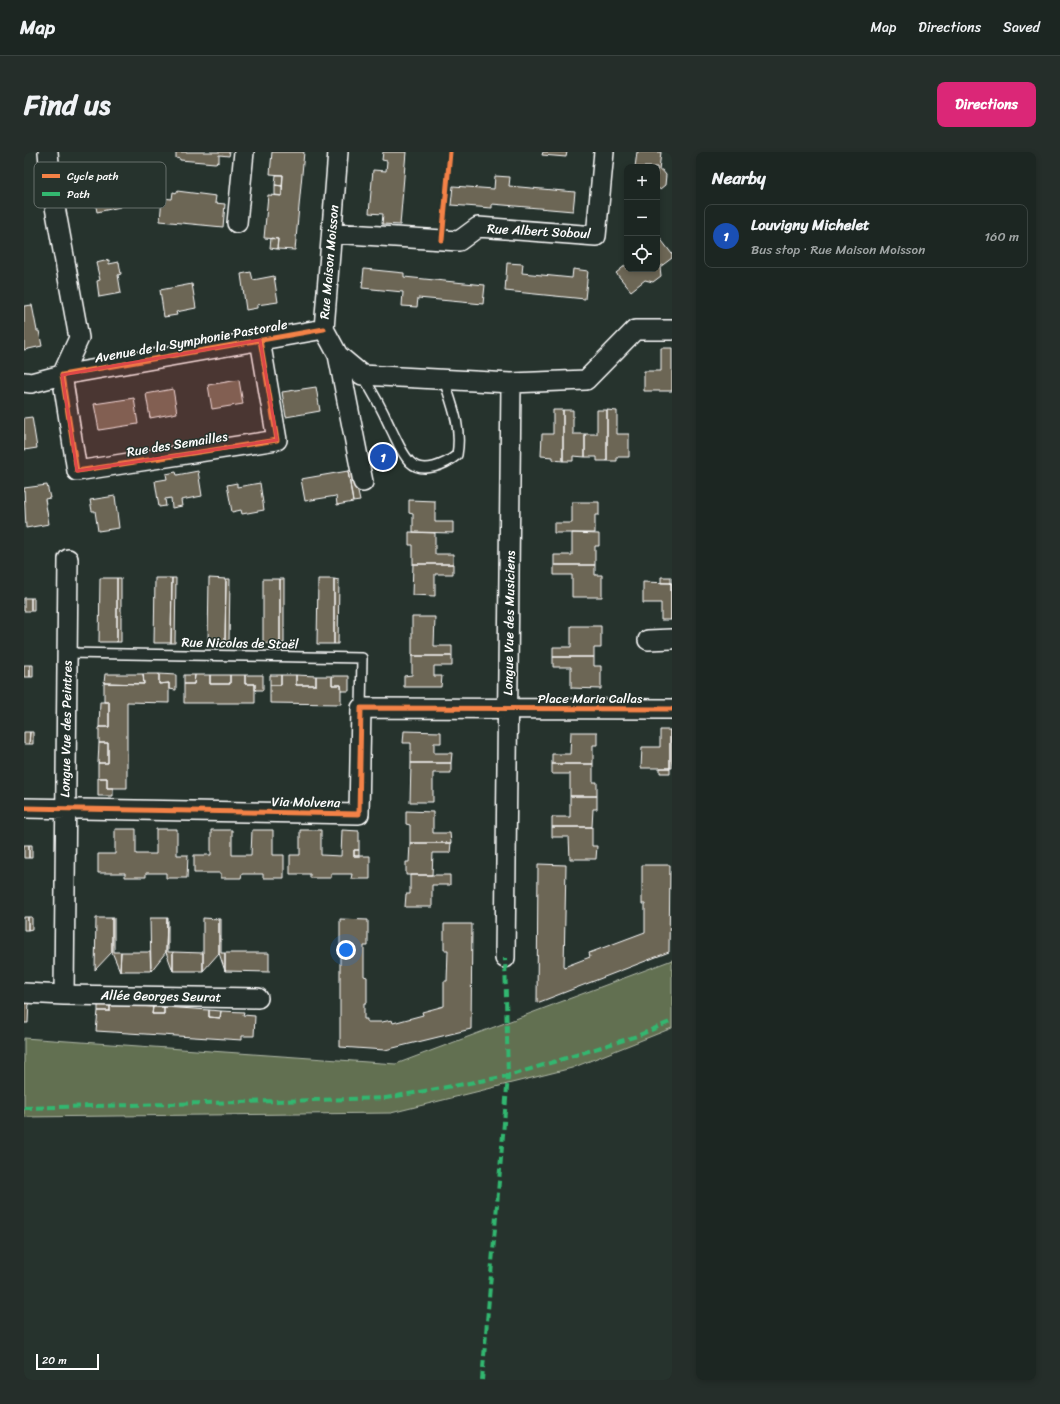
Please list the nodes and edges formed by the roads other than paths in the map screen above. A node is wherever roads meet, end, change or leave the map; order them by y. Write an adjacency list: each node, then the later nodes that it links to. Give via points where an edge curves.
1 (48, 152): 5 (street)
2 (244, 152): 7 (street)
3 (338, 152): 8 (street, Rue Maison Moisson)
4 (604, 152): 8 (street, Rue Albert Soboul, via 596,236 478,227 459,241)
5 (49, 162)
6 (55, 208): 13 (street, via 79,338)
7 (237, 223)
8 (332, 233): 9 (street, Rue Maison Moisson)
9 (324, 329): 11 (street, Avenue de la Symphonie Pastorale); 12 (street, Rue Maison Moisson)
10 (672, 330): 17 (street, via 636,330 586,380)
11 (260, 340): 13 (street, Avenue de la Symphonie Pastorale); 13 (street, Rue des Semailles, via 276,440 77,472)
12 (338, 355): 14 (street, Rue Maison Moisson); 18 (street)
13 (62, 375): 16 (street, Avenue de la Symphonie Pastorale, via 31,383)
14 (362, 375): 15 (street); 15 (lane, via 400,448 410,462 426,468 448,462 457,455 460,441)
15 (444, 380): 17 (street)
16 (24, 382)
17 (511, 383): 24 (street, Longue Vue des Musiciens)
18 (363, 482)
19 (68, 560): 22 (street, Longue Vue des Peintres)
20 (672, 639): 21 (street)
21 (648, 640)
22 (67, 653): 23 (lane, Rue Nicolas de Staël, via 362,658); 27 (street, Longue Vue des Peintres)
23 (361, 708): 24 (street); 27 (street, Via Molvena, via 360,814)
24 (508, 708): 25 (street, Place Maria Callas); 28 (street, Longue Vue des Musiciens)
25 (672, 709)
26 (24, 808): 27 (street, Via Molvena)
27 (66, 808): 30 (street, Longue Vue des Peintres)
28 (505, 958)
29 (24, 993): 30 (street, Allée Georges Seurat)
30 (64, 995): 31 (street, Allée Georges Seurat)
31 (258, 998)

